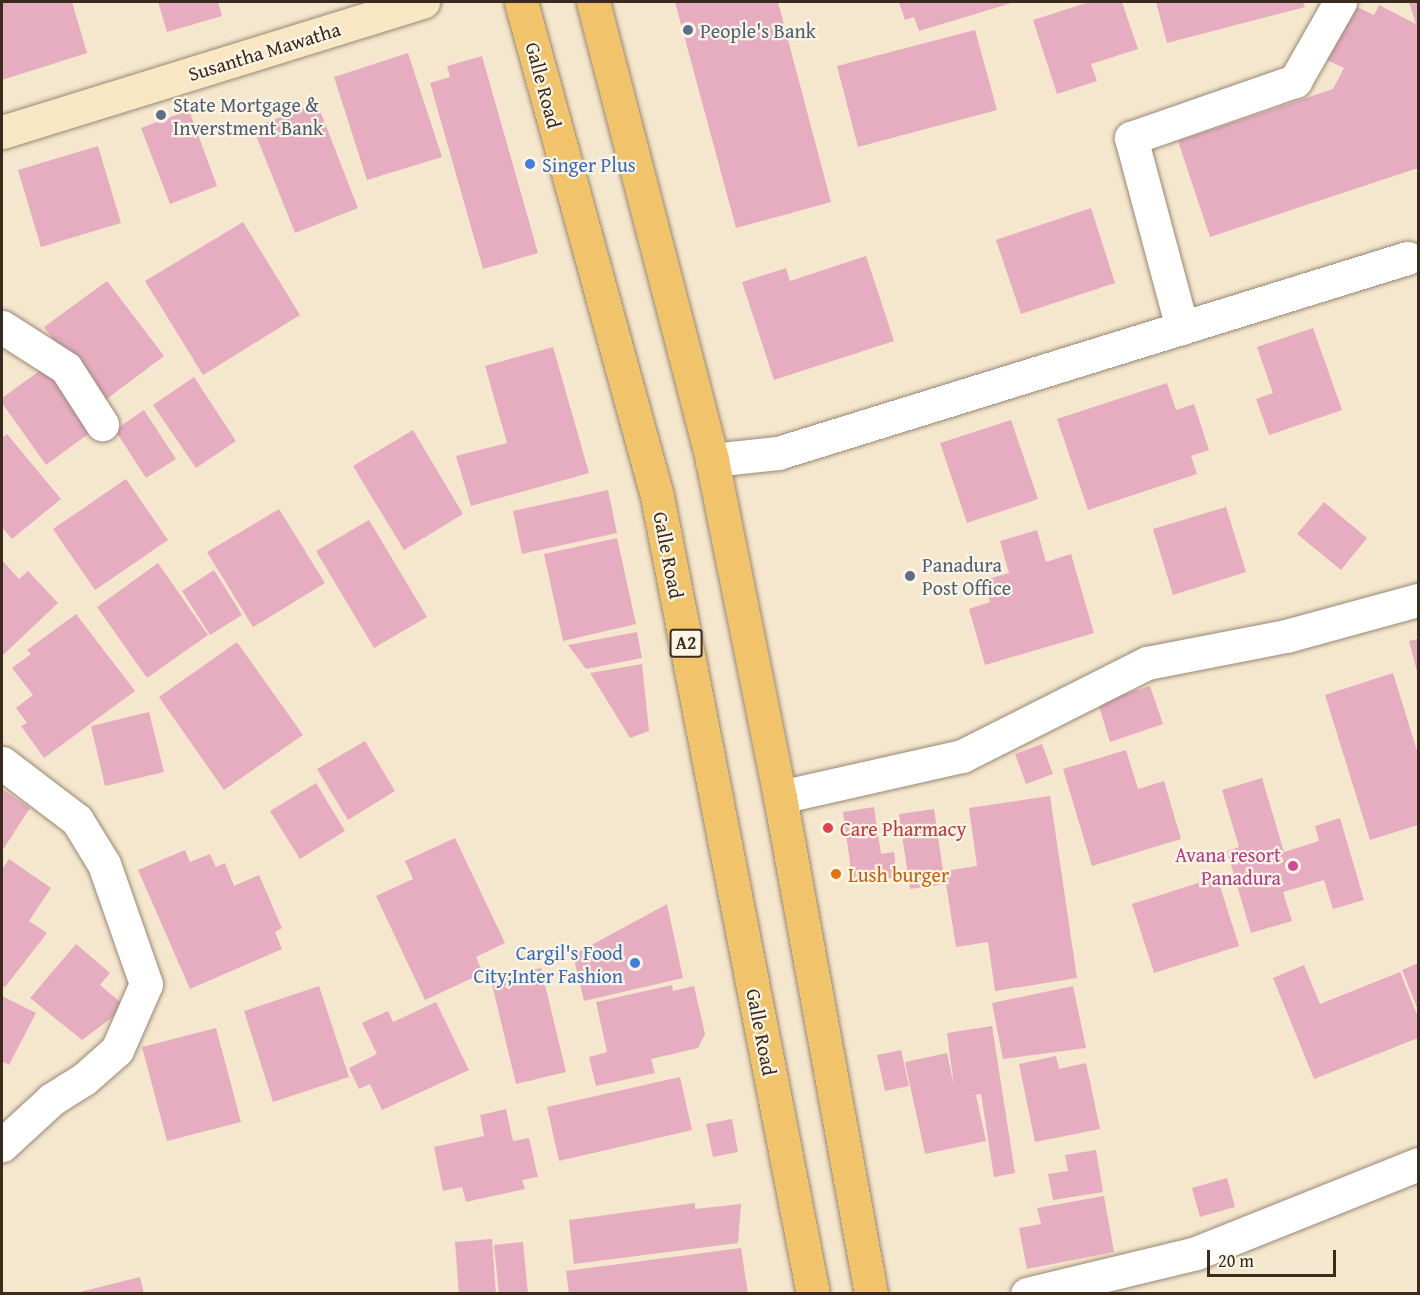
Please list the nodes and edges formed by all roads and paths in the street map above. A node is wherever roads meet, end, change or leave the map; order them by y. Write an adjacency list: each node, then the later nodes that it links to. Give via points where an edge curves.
1 (423, 2): 5 (street, Susantha Mawatha)
2 (521, 2): 16 (highway, Galle Road / A2, via 657,496)
3 (593, 2): 10 (highway)
4 (1340, 2): 8 (street, via 1295,81 1131,138)
5 (2, 132)
6 (1407, 258): 8 (street)
7 (2, 327): 9 (street, via 66,368)
8 (1182, 327): 10 (street, via 778,453)
9 (102, 424)
10 (712, 460): 13 (highway)
11 (1419, 600): 13 (street, via 1286,636 1147,663 962,756)
12 (2, 764): 14 (street, via 76,819 104,864 146,984 117,1050 84,1079 51,1100)
13 (780, 797): 17 (highway)
14 (2, 1145)
15 (1419, 1164): 18 (street, via 1196,1253)
16 (813, 1293)
17 (871, 1293)
18 (1027, 1293)

